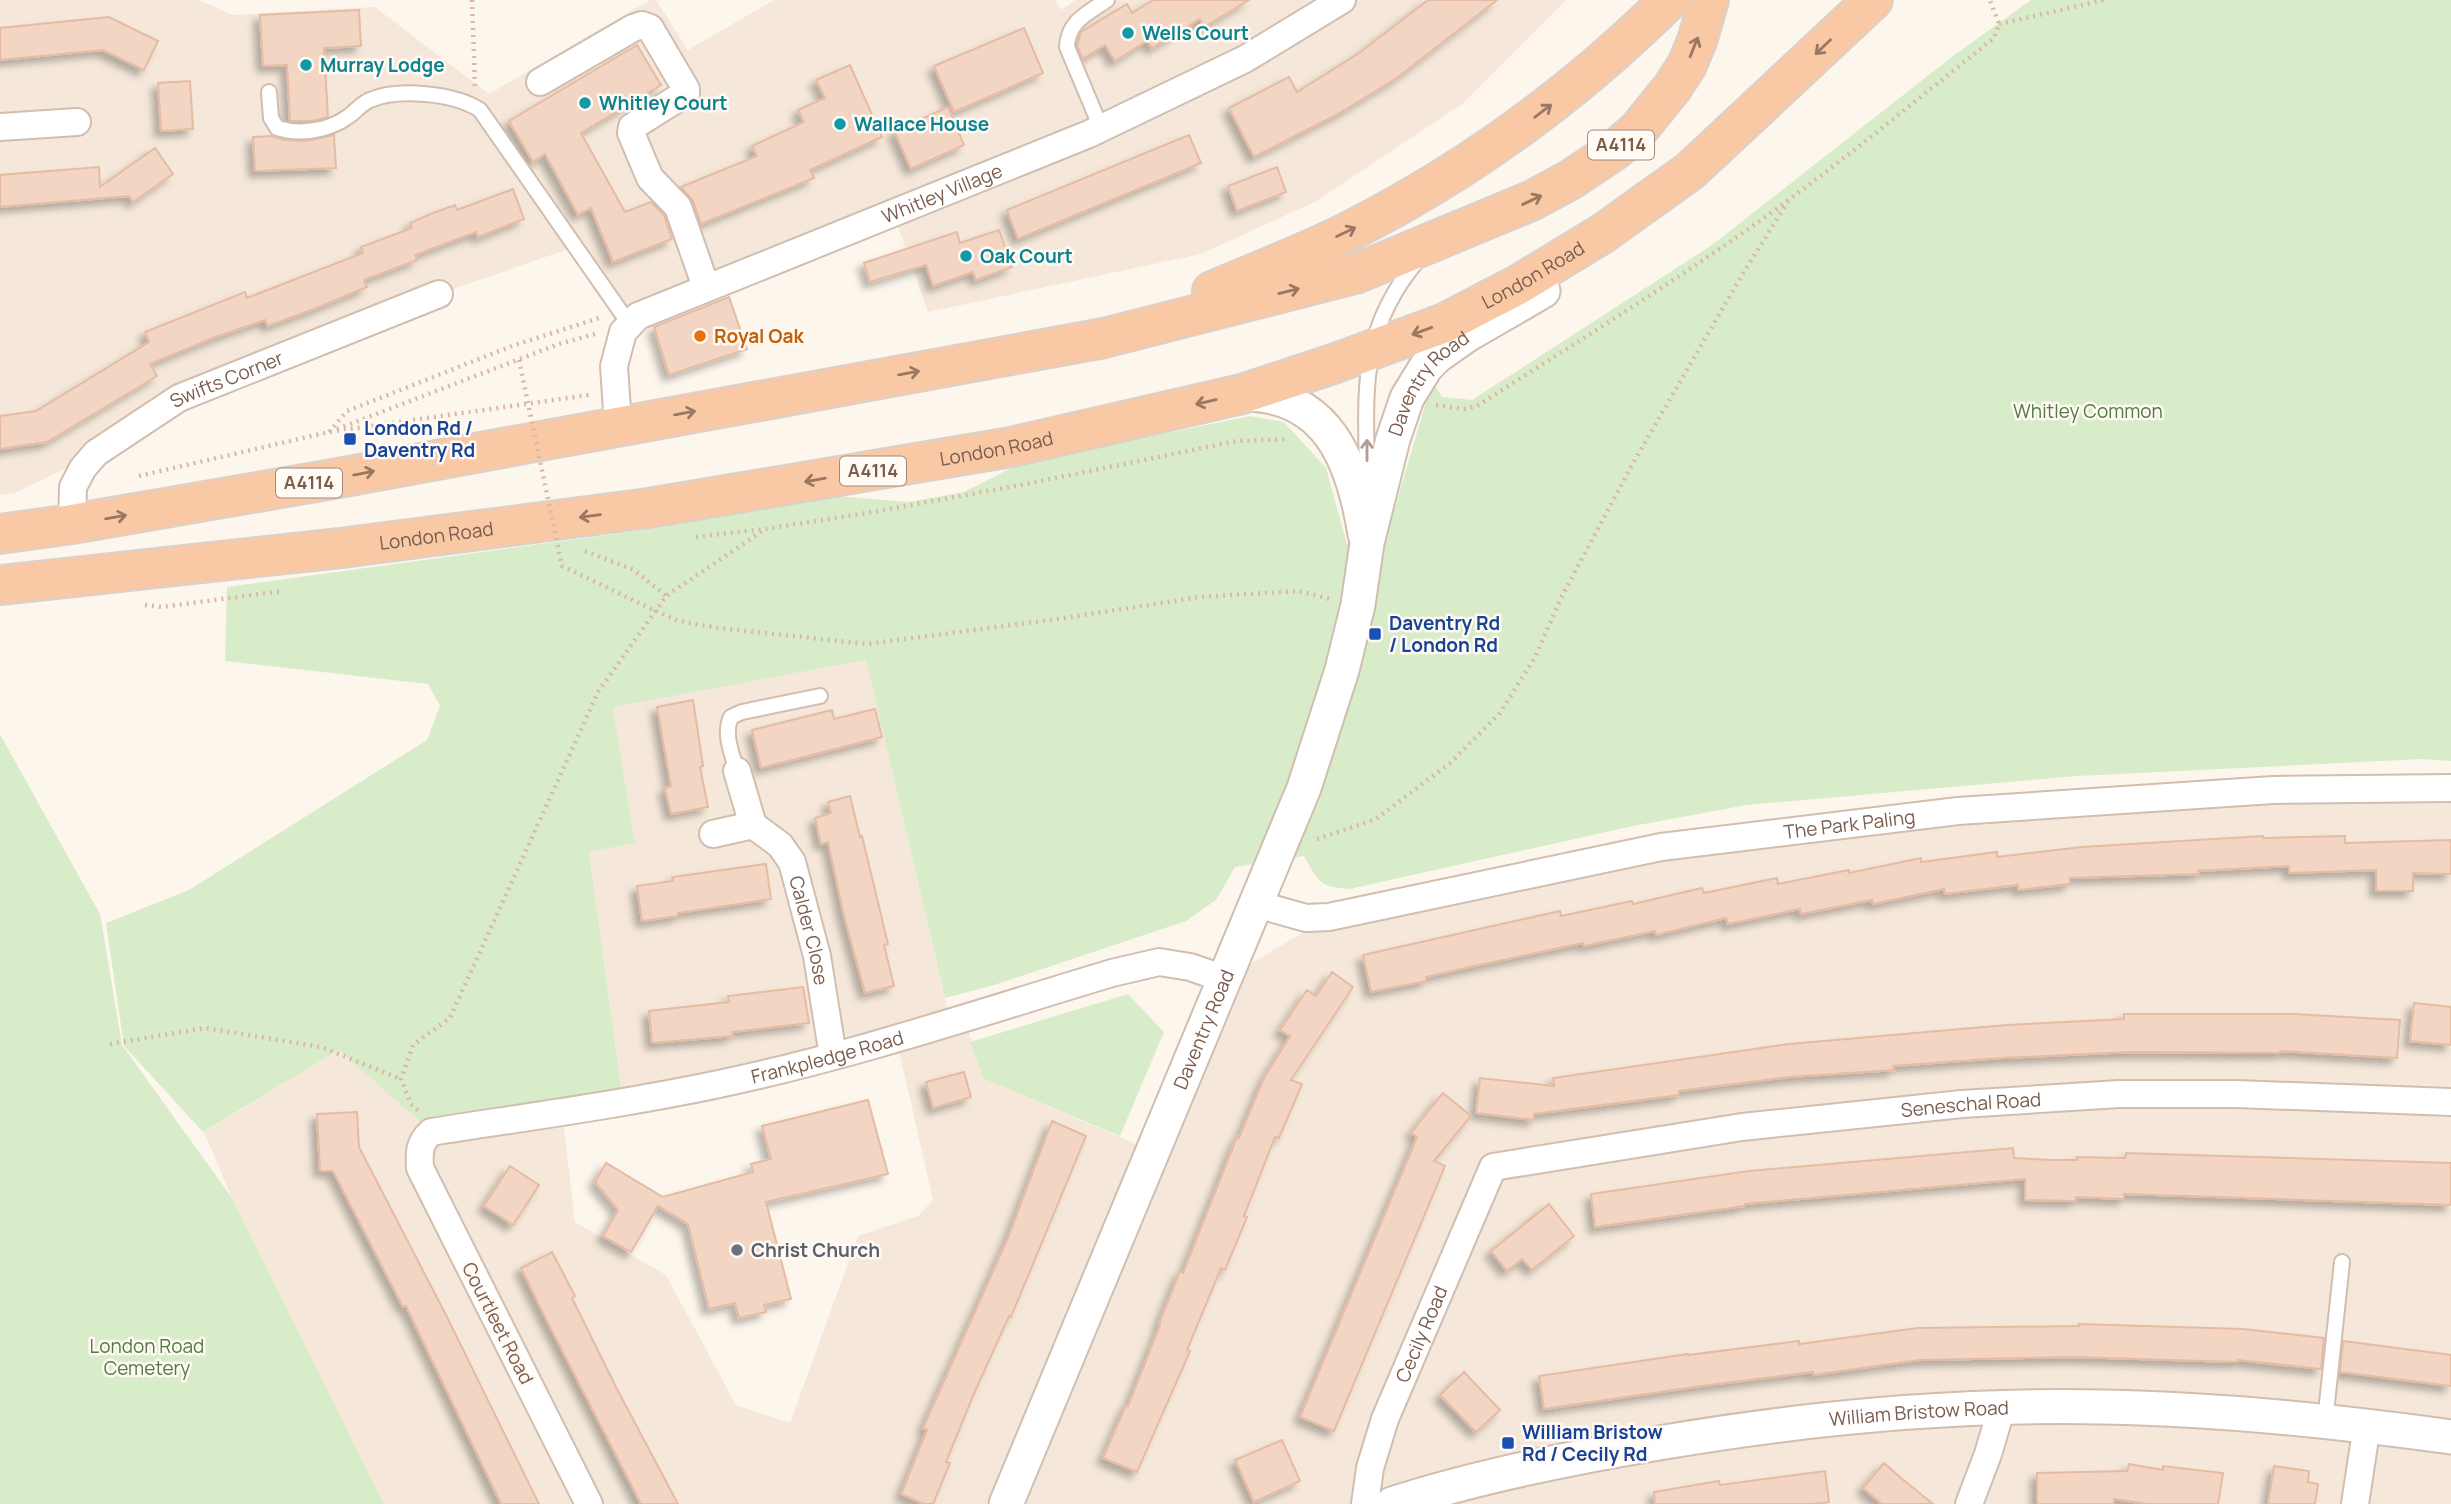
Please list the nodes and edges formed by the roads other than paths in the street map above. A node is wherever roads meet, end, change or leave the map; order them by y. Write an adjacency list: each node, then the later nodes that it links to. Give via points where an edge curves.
1 (1107, 0): 10 (lane, via 1074,23 1067,47)
2 (1342, 0): 10 (street, Whitley Village, via 1245,58)
3 (1669, 0): 16 (highway, A4114, one-way to 3, via 1346,233 1404,202 1560,98)
4 (1709, 0): 12 (highway, A4114, one-way to 4, via 1570,180 1638,130 1687,65)
5 (1872, 0): 11 (highway, London Road / A4114, one-way to 11)
6 (540, 82): 13 (street, via 633,28 650,28 686,93 632,127 631,133 650,178 678,207)
7 (269, 92): 15 (lane, via 271,118 276,128 288,131 336,125 367,100 388,94 457,99 480,110)
8 (77, 122): 9 (street)
9 (0, 127)
10 (1101, 128): 13 (street, Whitley Village)
11 (1690, 171): 17 (highway, London Road / A4114, one-way to 17, via 1602,234 1518,285 1445,323); 22 (street, Daventry Road, via 1569,275 1467,335 1426,367 1407,398 1393,439)
12 (1469, 226): 16 (highway, A4114, one-way to 12, via 1355,274); 17 (lane, via 1437,243 1405,276 1384,310)
13 (706, 287): 15 (street, Whitley Village)
14 (439, 294): 20 (street, Swifts Corner, via 178,398 96,453 83,468 73,487)
15 (625, 318): 19 (street, via 614,366)
16 (1104, 338): 19 (highway, A4114, one-way to 16)
17 (1370, 351): 18 (highway, London Road / A4114); 22 (lane, one-way to 17)
18 (1242, 394): 22 (street, Daventry Road, via 1286,400 1325,427 1338,445 1359,496); 23 (highway, London Road / A4114, one-way to 23, via 1011,447 649,508)
19 (617, 408): 20 (highway, A4114, one-way to 19, via 333,479)
20 (72, 524): 21 (highway, A4114)
21 (0, 534)
22 (1367, 543): 29 (street, Daventry Road, via 1358,605 1338,683 1304,788)
23 (0, 585)
24 (820, 696): 25 (lane, via 731,717 728,738)
25 (737, 771): 27 (street)
26 (2451, 788): 29 (street, The Park Paling, via 2273,790 1958,811 1661,846 1329,917 1306,918)
27 (753, 825): 28 (street); 31 (street, Calder Close, via 780,845 792,862 817,956)
28 (712, 834)
29 (1256, 904): 30 (street, Daventry Road)
30 (1225, 979): 31 (street, Frankpledge Road, via 1159,962); 41 (street, Daventry Road)
31 (833, 1056): 33 (street, Frankpledge Road, via 720,1084)
32 (2451, 1102): 34 (street, Seneschal Road, via 2119,1094 1962,1104 1742,1126)
33 (430, 1135): 40 (street, Courtleet Road, via 419,1151 420,1168)
34 (1493, 1167): 42 (street, Cecily Road, via 1385,1419)
35 (2342, 1262): 37 (lane)
36 (2002, 1407): 37 (street, William Bristow Road, via 2214,1412); 43 (street, William Bristow Road, via 1856,1416 1723,1432 1590,1454 1451,1485); 44 (street)
37 (2325, 1422): 38 (street, William Bristow Road)
38 (2367, 1425): 39 (street, William Bristow Road); 45 (street)
39 (2451, 1437)
40 (589, 1504)
41 (1006, 1504)
42 (1365, 1504)
43 (1392, 1504)
44 (1969, 1504)
45 (2355, 1504)

